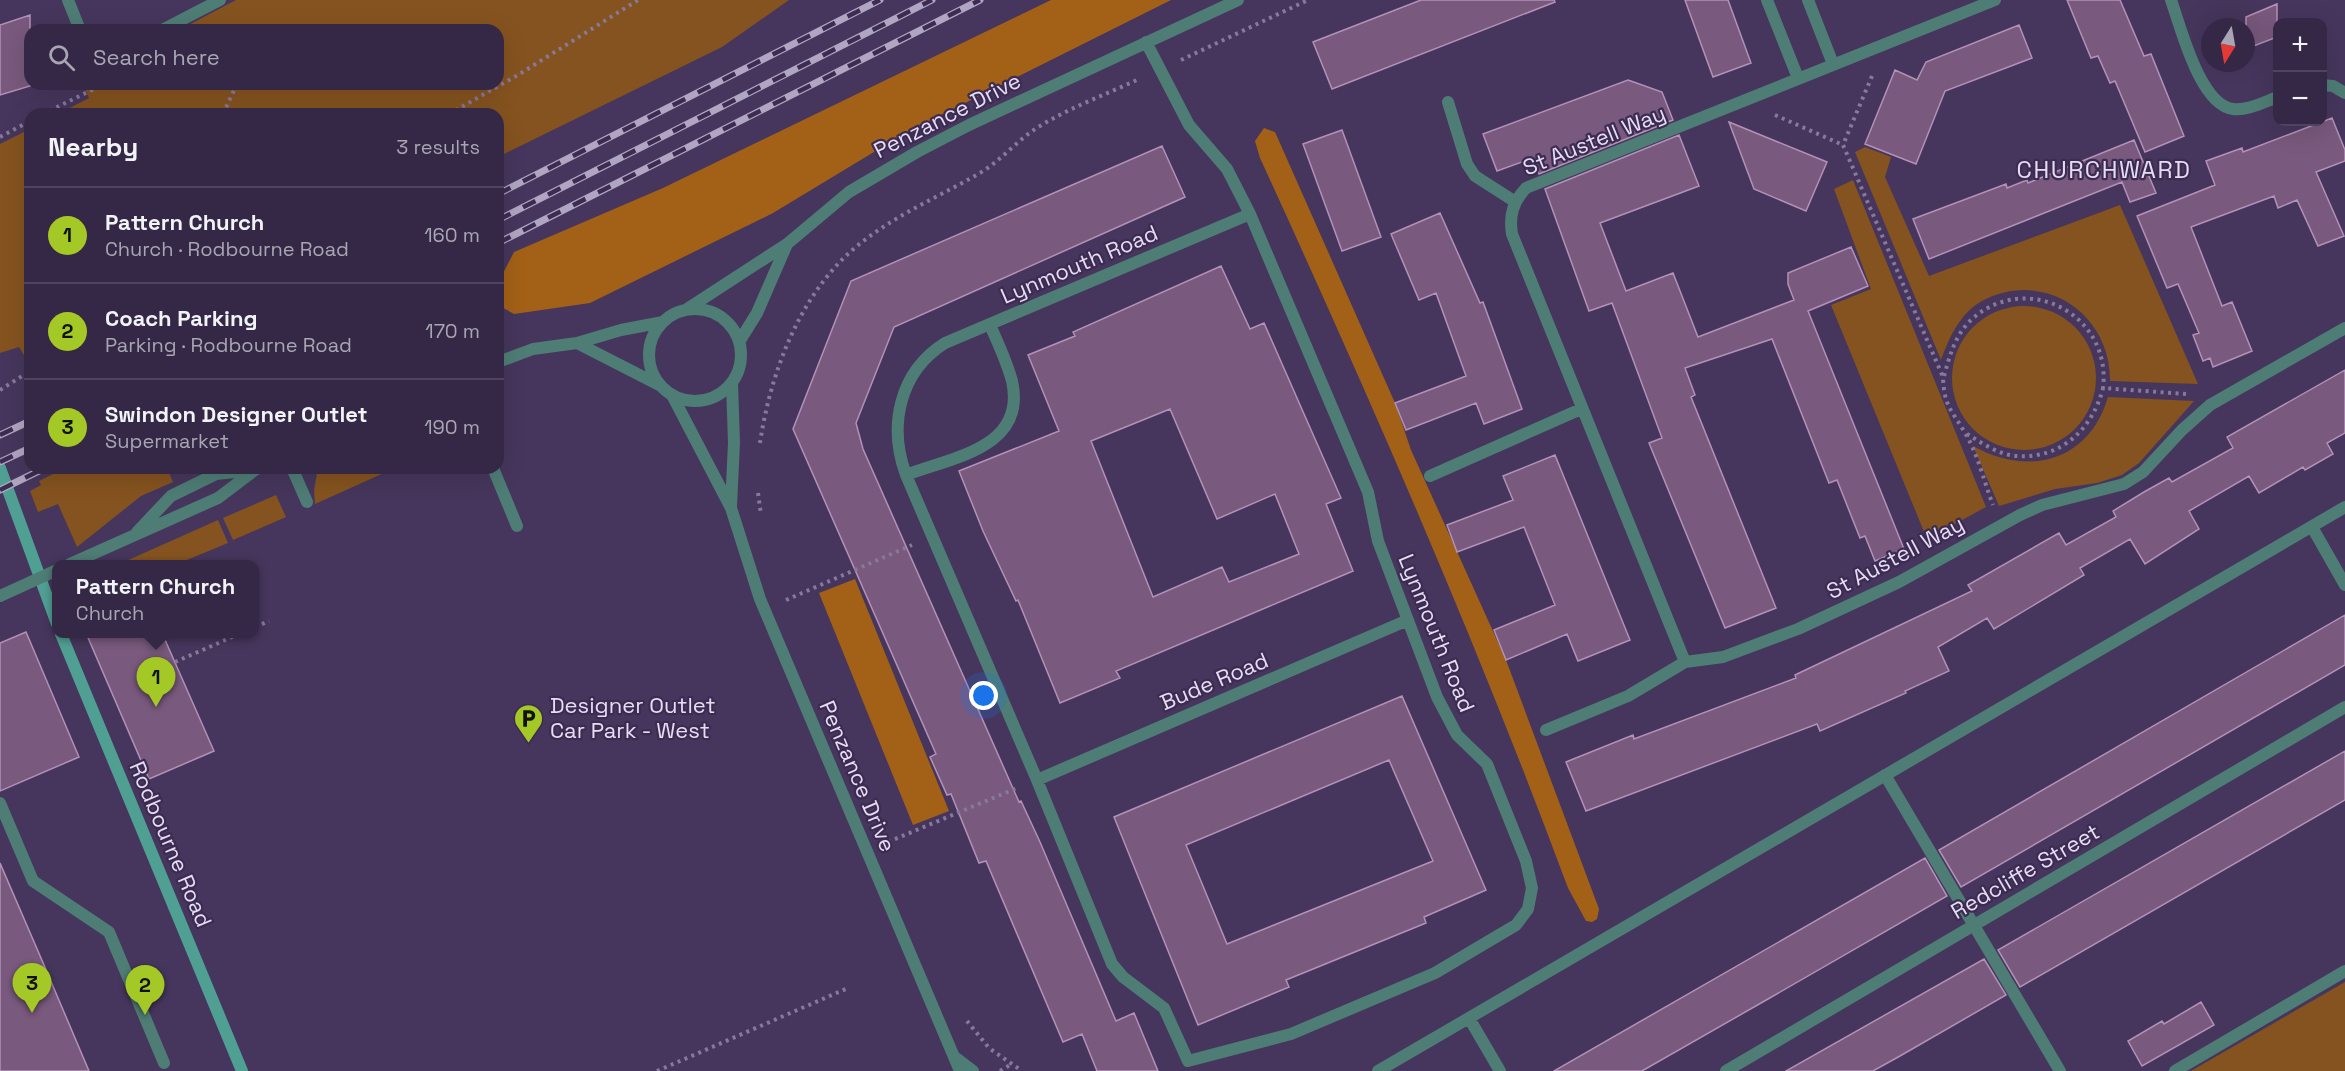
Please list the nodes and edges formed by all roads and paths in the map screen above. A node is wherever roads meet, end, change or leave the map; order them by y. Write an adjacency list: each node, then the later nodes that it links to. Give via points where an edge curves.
1 (68, 0): 9 (street)
2 (220, 0): 10 (street)
3 (638, 0): 15 (path)
4 (1238, 0): 11 (street, Penzance Drive)
5 (1767, 0): 14 (street)
6 (1808, 0): 13 (street)
7 (1995, 0): 12 (street, St Austell Way)
8 (2171, 0): 22 (street, via 2196,68 2217,102 2242,109)
9 (78, 24)
10 (174, 24)
11 (1146, 42): 31 (street, Lynmouth Road, via 1189,124 1227,169); 32 (street, Penzance Drive, via 900,161 849,192)
12 (1868, 51): 13 (street, St Austell Way); 29 (path, via 1875,68)
13 (1833, 64): 14 (street, St Austell Way)
14 (1798, 78): 20 (street, St Austell Way)
15 (504, 83)
16 (2327, 85): 21 (street)
17 (92, 90): 24 (path)
18 (234, 90): 25 (path)
19 (491, 90): 26 (path)
20 (1761, 93): 29 (path, via 1771,114); 30 (street, St Austell Way, via 1526,188)
21 (2345, 93)
22 (2273, 98)
23 (1448, 102): 30 (street, via 1467,164 1475,176)
24 (55, 108)
25 (226, 108)
26 (460, 108)
27 (24, 124): 28 (path)
28 (0, 137)
29 (1843, 145): 41 (path)
30 (1514, 201): 47 (street, St Austell Way, via 1512,234)
31 (1250, 214): 35 (street, Lynmouth Road); 70 (street, Lynmouth Road, via 1368,492 1376,535)
32 (787, 243): 33 (street); 37 (street, Penzance Drive, via 757,312)
33 (687, 309): 34 (street); 37 (street, via 706,310 721,317)
34 (663, 322): 38 (street); 45 (street, Penzance Drive, via 649,350 651,367)
35 (990, 325): 54 (street, Lynmouth Road, via 932,351 906,385 897,430); 54 (street, Lynmouth Road, via 1008,369 1014,397 1007,428 992,441)
36 (2345, 328): 46 (street, St Austell Way)
37 (739, 342): 42 (street, Penzance Drive, via 740,367)
38 (577, 343): 39 (street, via 533,349); 45 (street)
39 (504, 360)
40 (24, 375): 44 (path)
41 (1943, 377): 43 (path, via 1953,345 1971,320 1996,303 2031,298 2049,302 2079,319 2096,342 2102,359); 48 (path, via 1951,415)
42 (732, 383): 45 (street, via 718,395 703,400 690,400); 58 (street, Penzance Drive)
43 (2103, 388): 46 (path); 48 (path, via 2088,425 2071,442 2055,450 2016,456 1986,446)
44 (0, 390)
45 (667, 391): 58 (street, Penzance Drive)
46 (2223, 397): 59 (street, St Austell Way, via 2182,430 2134,479 2042,505)
47 (1581, 409): 55 (street); 76 (street, St Austell Way)
48 (1965, 433): 59 (path)
49 (0, 468): 68 (main road)
50 (216, 474): 62 (street, via 171,496)
51 (250, 474): 62 (street, via 218,498)
52 (295, 474): 56 (street)
53 (495, 474): 60 (street)
54 (906, 475): 63 (street, Lynmouth Road)
55 (1430, 476)
56 (307, 502)
57 (2345, 507): 61 (street)
58 (731, 508): 69 (street, Penzance Drive)
59 (2000, 525): 76 (street, St Austell Way, via 1823,619 1723,657)
60 (517, 526)
61 (2312, 527): 66 (street); 79 (street)
62 (132, 537): 64 (street)
63 (932, 537): 69 (path); 80 (street, Lynmouth Road)
64 (80, 560)
65 (52, 572): 67 (street, bridge)
66 (2345, 585)
67 (0, 596)
68 (52, 610)
69 (764, 610): 82 (street, Penzance Drive)
70 (1408, 620): 80 (street, Bude Road); 90 (street, Lynmouth Road, via 1449,723 1482,756 1494,779 1531,876 1528,909 1516,925 1435,973 1291,1034)
71 (269, 621): 72 (path)
72 (259, 625)
73 (63, 638): 91 (main road, Rodbourne Road)
74 (228, 638): 75 (path)
75 (175, 662)
76 (1685, 662): 78 (street, via 1628,696)
77 (2345, 707): 83 (street, Redcliffe Street)
78 (1546, 730)
79 (1885, 775): 83 (street); 86 (street)
80 (1037, 780): 82 (path); 90 (street, Lynmouth Road, via 1112,964 1164,1008)
81 (0, 803): 88 (street, via 33,881 109,932)
82 (867, 851): 87 (street, Penzance Drive)
83 (1974, 925): 98 (street, Redcliffe Street); 99 (street)
84 (2345, 970): 100 (street)
85 (848, 988): 92 (path)
86 (1469, 1018): 96 (street); 97 (street)
87 (956, 1058): 93 (street, Penzance Drive); 94 (street, Penzance Drive)
88 (164, 1063)
89 (1010, 1065): 95 (path)
90 (1190, 1066)
91 (242, 1071)
92 (657, 1071)
93 (960, 1071)
94 (973, 1071)
95 (1000, 1071)
96 (1378, 1071)
97 (1500, 1071)
98 (1726, 1071)
99 (2060, 1071)
100 (2175, 1071)

